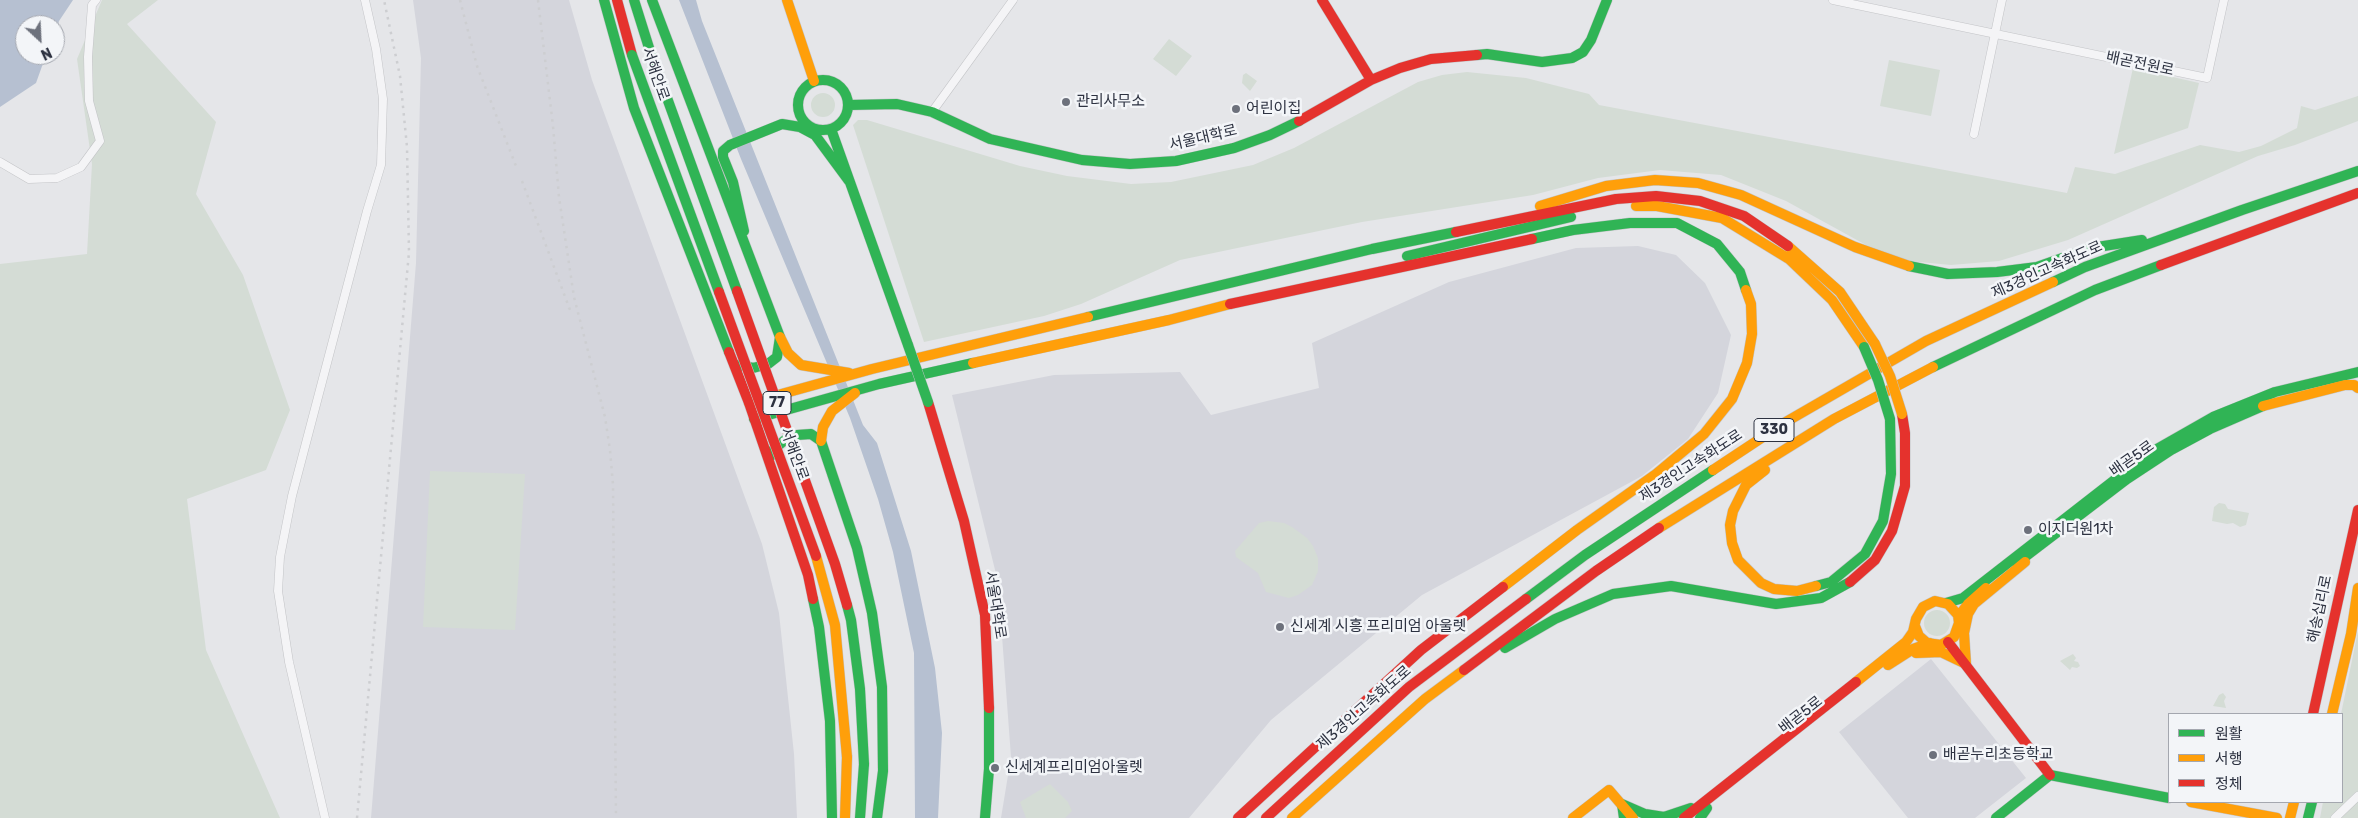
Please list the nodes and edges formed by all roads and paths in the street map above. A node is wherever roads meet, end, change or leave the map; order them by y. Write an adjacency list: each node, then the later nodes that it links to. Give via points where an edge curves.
1 (96, 0): 23 (street, via 92,5 88,66 89,101 100,141 81,167 57,178 29,179)
2 (365, 0): 63 (street, via 383,99 381,164 292,496 280,557 278,591 289,662)
3 (604, 0): 32 (main road, via 634,108)
4 (617, 0): 65 (main road, 서해안로 / 77, bridge, via 632,55 822,572 835,625 847,757)
5 (634, 0): 66 (main road, 서해안로 / 77, bridge, via 835,564 851,620 860,689 864,764)
6 (652, 0): 29 (main road)
7 (787, 0): 16 (main road)
8 (1013, 0): 18 (street)
9 (1322, 0): 15 (main road)
10 (1608, 0): 15 (main road, 서울대학로, via 1591,40 1583,52 1572,58 1542,62 1507,55 1458,55 1431,58)
11 (1833, 0): 14 (street, 배곧전원로)
12 (2002, 0): 14 (street)
13 (2224, 0): 14 (street, 배곧전원로, via 2207,78)
14 (1995, 34): 22 (street)
15 (1371, 80): 18 (main road, 서울대학로, via 1270,135 1234,148 1161,162 1130,164 1058,155 990,139)
16 (814, 81): 17 (main road, via 835,82 845,91); 20 (main road, via 806,86 798,102 799,113)
17 (849, 105): 18 (main road, 서울대학로, via 897,104); 21 (main road, via 844,120)
18 (932, 112)
19 (782, 122): 20 (main road, via 791,118); 25 (main road, via 815,135); 29 (main road, via 723,151)
20 (808, 124): 21 (main road, via 822,130)
21 (830, 129): 25 (main road, 서울대학로)
22 (1974, 134)
23 (0, 162)
24 (2358, 171): 28 (main road, 제3경인고속화도로 / 330)
25 (849, 181): 68 (main road, 서울대학로, bridge, via 928,402 964,521 985,616 990,769)
26 (2358, 193): 38 (main road, 330, via 2094,290)
27 (1451, 233): 28 (main road, via 1606,186 1655,180 1698,183 1741,195 1855,247 1903,265 1948,274 2037,267 2091,248); 34 (main road, via 1043,326); 52 (main road, bridge, via 1616,199 1656,196 1700,201 1744,216 1795,250 1840,292 1875,344 1902,414 1905,486 1892,531 1875,560 1847,584 1821,598 1776,604 1671,586 1613,594 1555,619)
28 (2170, 236): 70 (main road, 제3경인고속화도로 / 330, via 2086,267 1926,341 1784,423 1585,555 1409,686)
29 (749, 254): 31 (main road)
30 (1301, 288): 35 (main road); 38 (main road, bridge, via 1426,250 1617,206 1657,206 1722,218 1789,259 1832,300 1864,347 1890,420 1891,474 1883,521 1865,554 1831,582 1797,591 1774,589 1761,583 1738,560 1730,525 1733,511 1746,485); 69 (main road, via 1573,230 1630,223 1677,223 1717,244 1740,272 1751,304 1752,334 1747,363 1732,399 1704,434 1656,474 1577,530 1422,650)
31 (780, 337): 32 (main road, via 777,357 768,364 753,368 740,366); 34 (main road, via 788,353 800,364)
32 (731, 357): 37 (main road)
33 (2358, 372): 43 (main road, 배곧5로, via 2275,392 2213,417 2148,454)
34 (857, 374): 37 (main road)
35 (862, 388): 39 (main road); 40 (main road, via 832,411 823,426)
36 (2358, 388): 43 (main road, 배곧5로, via 2345,385 2271,402 2210,428 2171,450)
37 (749, 403): 39 (main road)
38 (1834, 418): 52 (main road, 330, via 1676,516 1604,565)
39 (754, 419): 41 (main road)
40 (821, 441): 41 (main road, via 811,434 784,440 773,450); 67 (main road, via 856,548 872,613 882,687 883,771)
41 (770, 461): 64 (main road, via 808,574 819,628 830,720)
42 (2358, 510): 53 (main road, 해송십리로)
43 (2048, 534): 45 (main road, 배곧5로, via 1963,598); 46 (main road, 배곧5로, via 1978,594 1964,609); 50 (main road, via 1974,604 1965,624); 51 (main road, 배곧5로, via 1960,594 1951,598 1933,596 1918,602 1903,636)
44 (2358, 588): 54 (main road)
45 (1946, 603): 46 (main road, via 1954,609); 47 (main road, 배곧5로, via 1935,601 1922,607)
46 (1959, 621): 48 (main road, 배곧5로, via 1958,630)
47 (1915, 626): 49 (main road, via 1921,638); 51 (main road, 배곧5로, via 1906,642)
48 (1948, 642): 49 (main road, 배곧5로); 50 (main road)
49 (1930, 644): 51 (main road, 배곧5로)
50 (1966, 664): 51 (main road, via 1941,652 1921,651); 55 (main road)
51 (1881, 666): 62 (main road, 배곧5로)
52 (1424, 699): 71 (main road, 330)
53 (2313, 713)
54 (2332, 713)
55 (2050, 775): 57 (main road); 78 (main road)
56 (2358, 796): 82 (street)
57 (2168, 798)
58 (2195, 803): 79 (main road)
59 (2294, 803): 80 (main road)
60 (2312, 803): 81 (main road)
61 (1622, 804): 62 (main road, via 1645,814 1664,817); 72 (main road, via 1609,790); 73 (main road); 74 (main road)
62 (1705, 805): 75 (main road, 배곧5로); 76 (main road, 배곧5로); 77 (main road)
63 (326, 818)
64 (832, 818)
65 (845, 818)
66 (860, 818)
67 (877, 818)
68 (985, 818)
69 (1238, 818)
70 (1266, 818)
71 (1292, 818)
72 (1573, 818)
73 (1624, 818)
74 (1633, 818)
75 (1684, 818)
76 (1695, 818)
77 (1700, 818)
78 (1996, 818)
79 (2277, 818)
80 (2290, 818)
81 (2308, 818)
82 (2335, 818)

